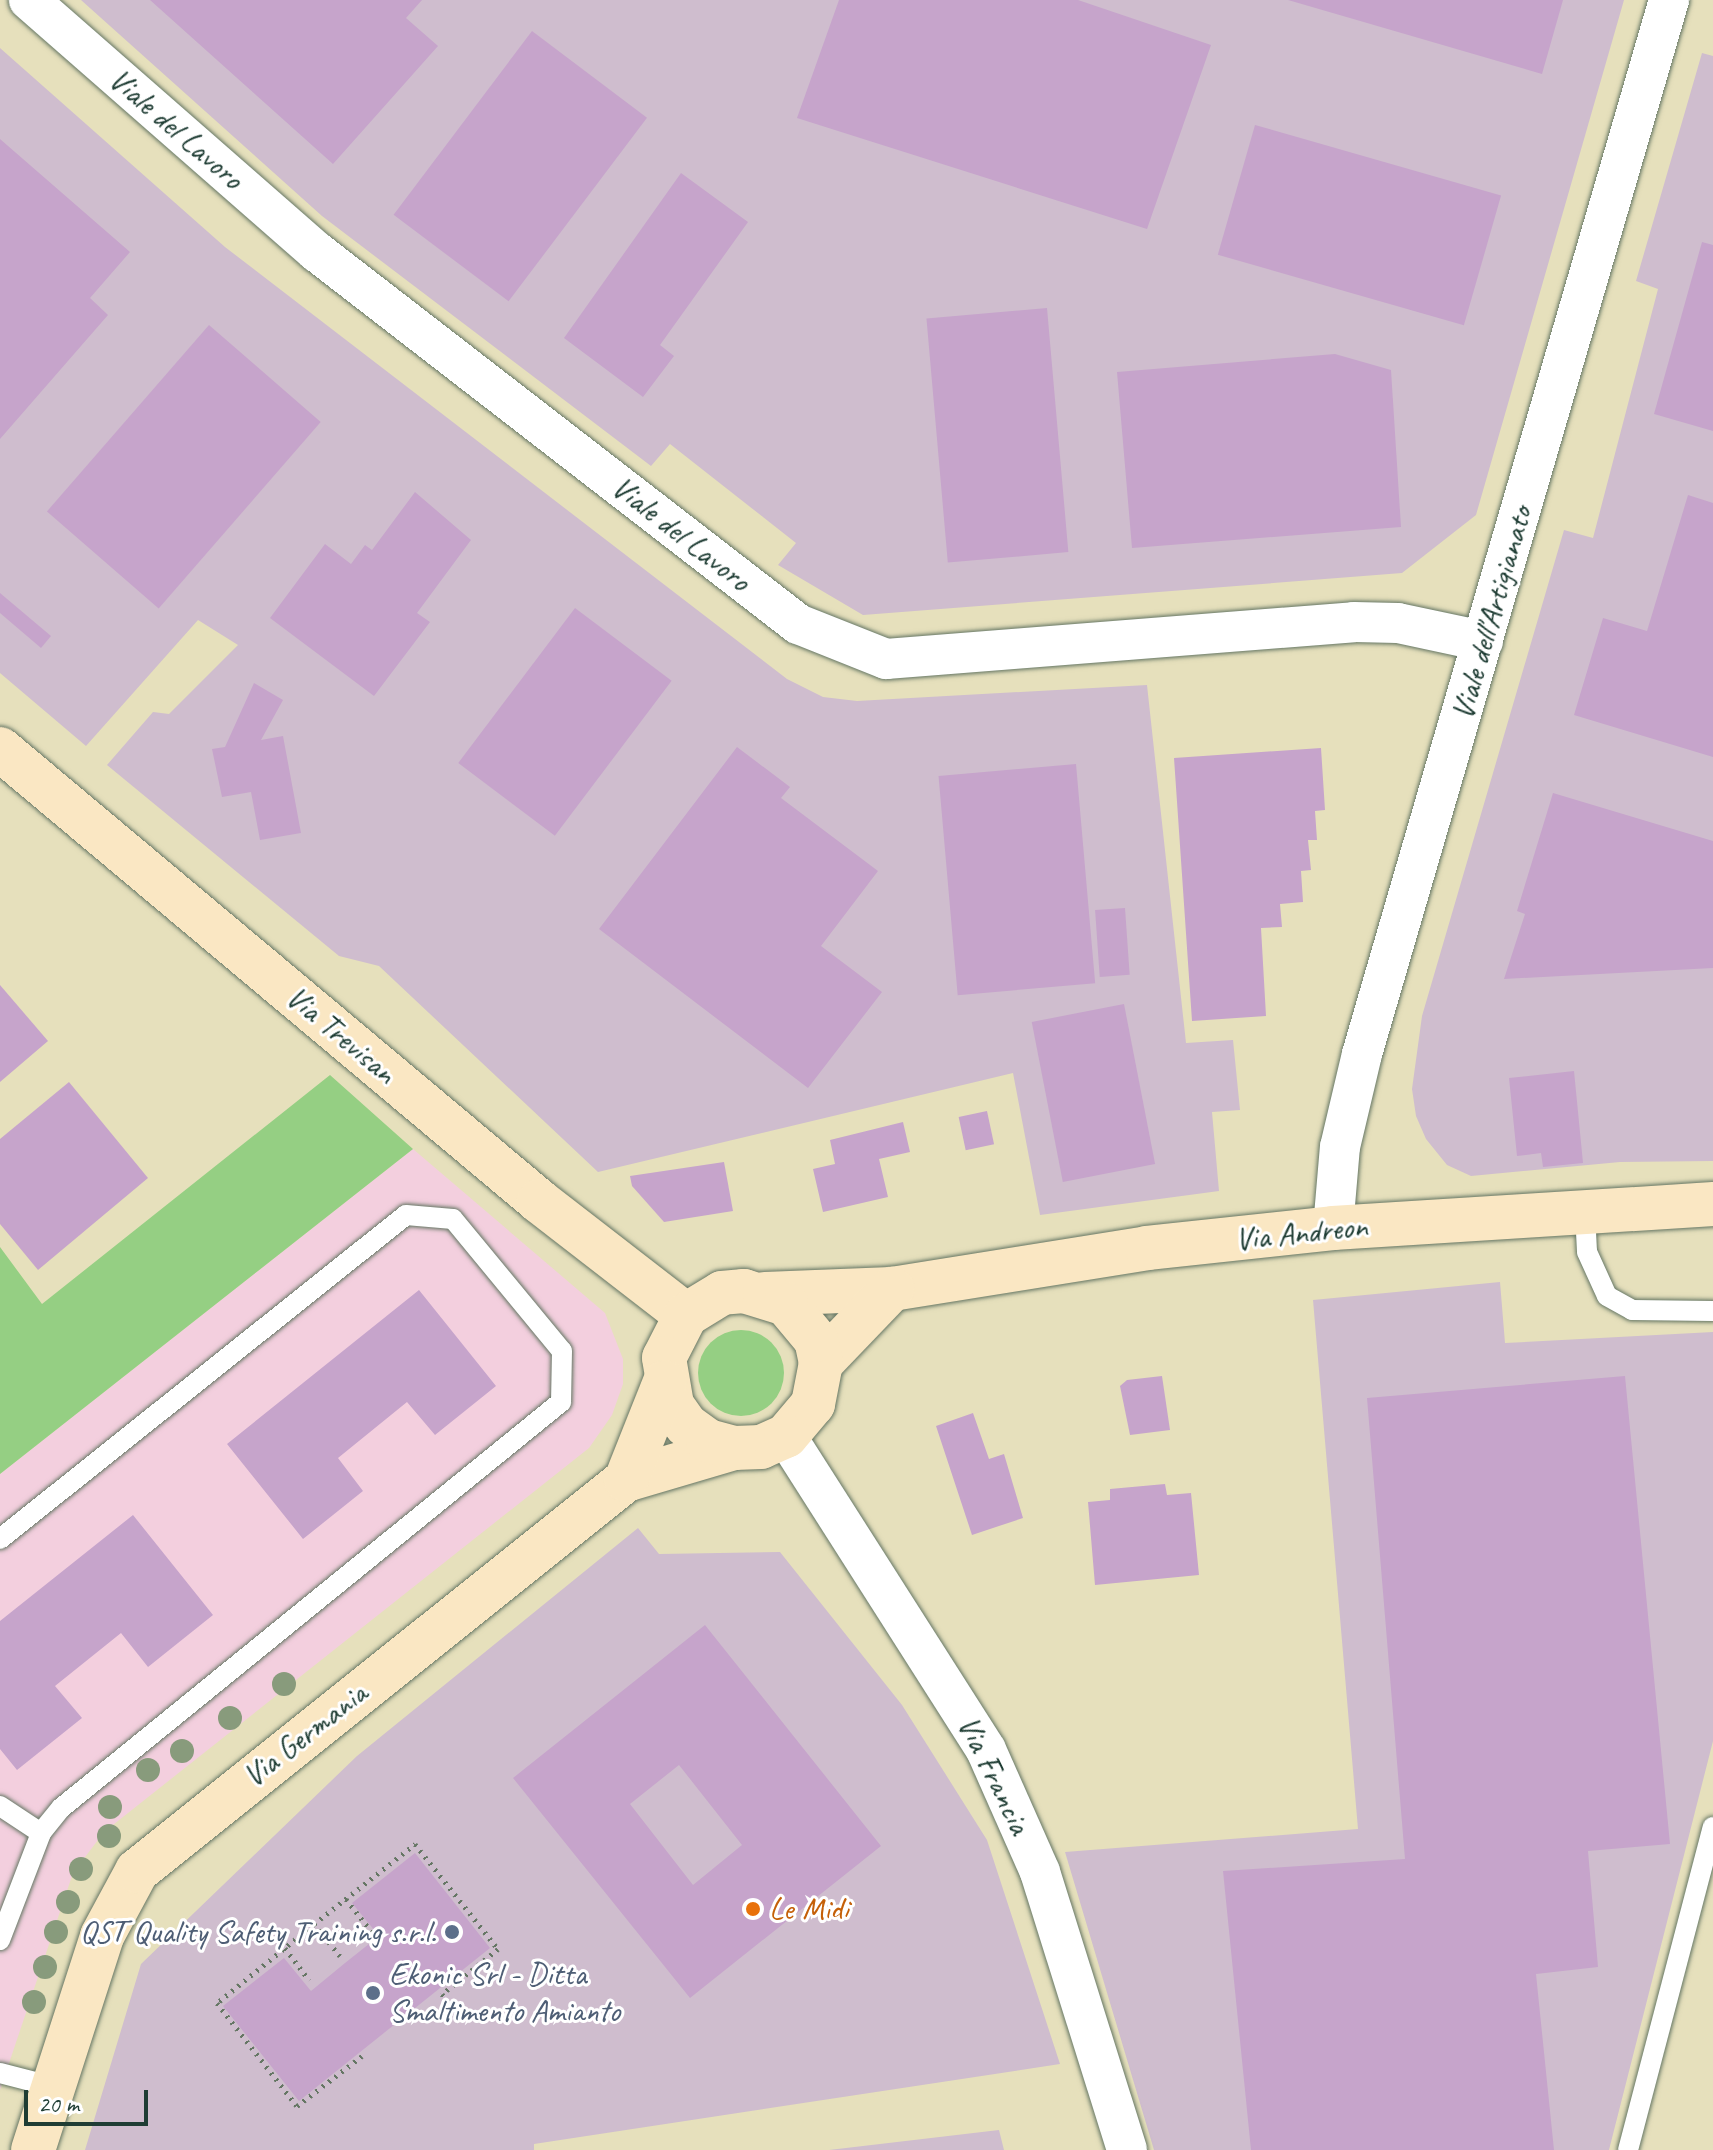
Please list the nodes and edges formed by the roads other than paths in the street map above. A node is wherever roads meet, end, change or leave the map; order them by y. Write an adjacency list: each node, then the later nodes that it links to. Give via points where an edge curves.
1 (29, 0): 3 (street, Viale del Lavoro, via 317,252 798,624 886,659 1354,622 1398,623)
2 (1669, 0): 3 (street, Viale dell'Artigianato)
3 (1483, 641): 7 (street, Viale dell'Artigianato, via 1362,1054 1340,1147)
4 (0, 749): 11 (main road, Via Trevisan, via 539,1201)
5 (1713, 1204): 6 (main road, Via Andreon)
6 (1585, 1212): 7 (main road, Via Andreon); 10 (lane, via 1587,1252 1607,1296 1632,1310)
7 (1333, 1228): 8 (main road, Via Andreon, via 1147,1248)
8 (892, 1289): 9 (main road, Via Andreon); 12 (main road)
9 (765, 1294): 11 (main road, via 722,1293); 12 (main road, via 803,1320)
10 (1713, 1311)
11 (686, 1315): 13 (main road, via 664,1358)
12 (821, 1363): 14 (main road, via 813,1404)
13 (665, 1382): 15 (main road, via 686,1425 708,1441); 16 (main road, Via Germania)
14 (786, 1436): 15 (main road, via 761,1447); 25 (street, Via Francia, via 986,1750 1040,1872)
15 (734, 1448): 16 (main road)
16 (626, 1480): 23 (main road, Via Germania, via 137,1871 102,1936)
17 (0, 1539): 20 (lane, via 406,1215 453,1219 562,1351 561,1402 61,1808)
18 (0, 1806): 20 (lane)
19 (1713, 1827): 26 (lane)
20 (41, 1833): 21 (lane)
21 (0, 1940)
22 (0, 2073): 23 (lane)
23 (54, 2087): 24 (main road, Via Germania)
24 (33, 2150)
25 (1127, 2150)
26 (1628, 2150)

